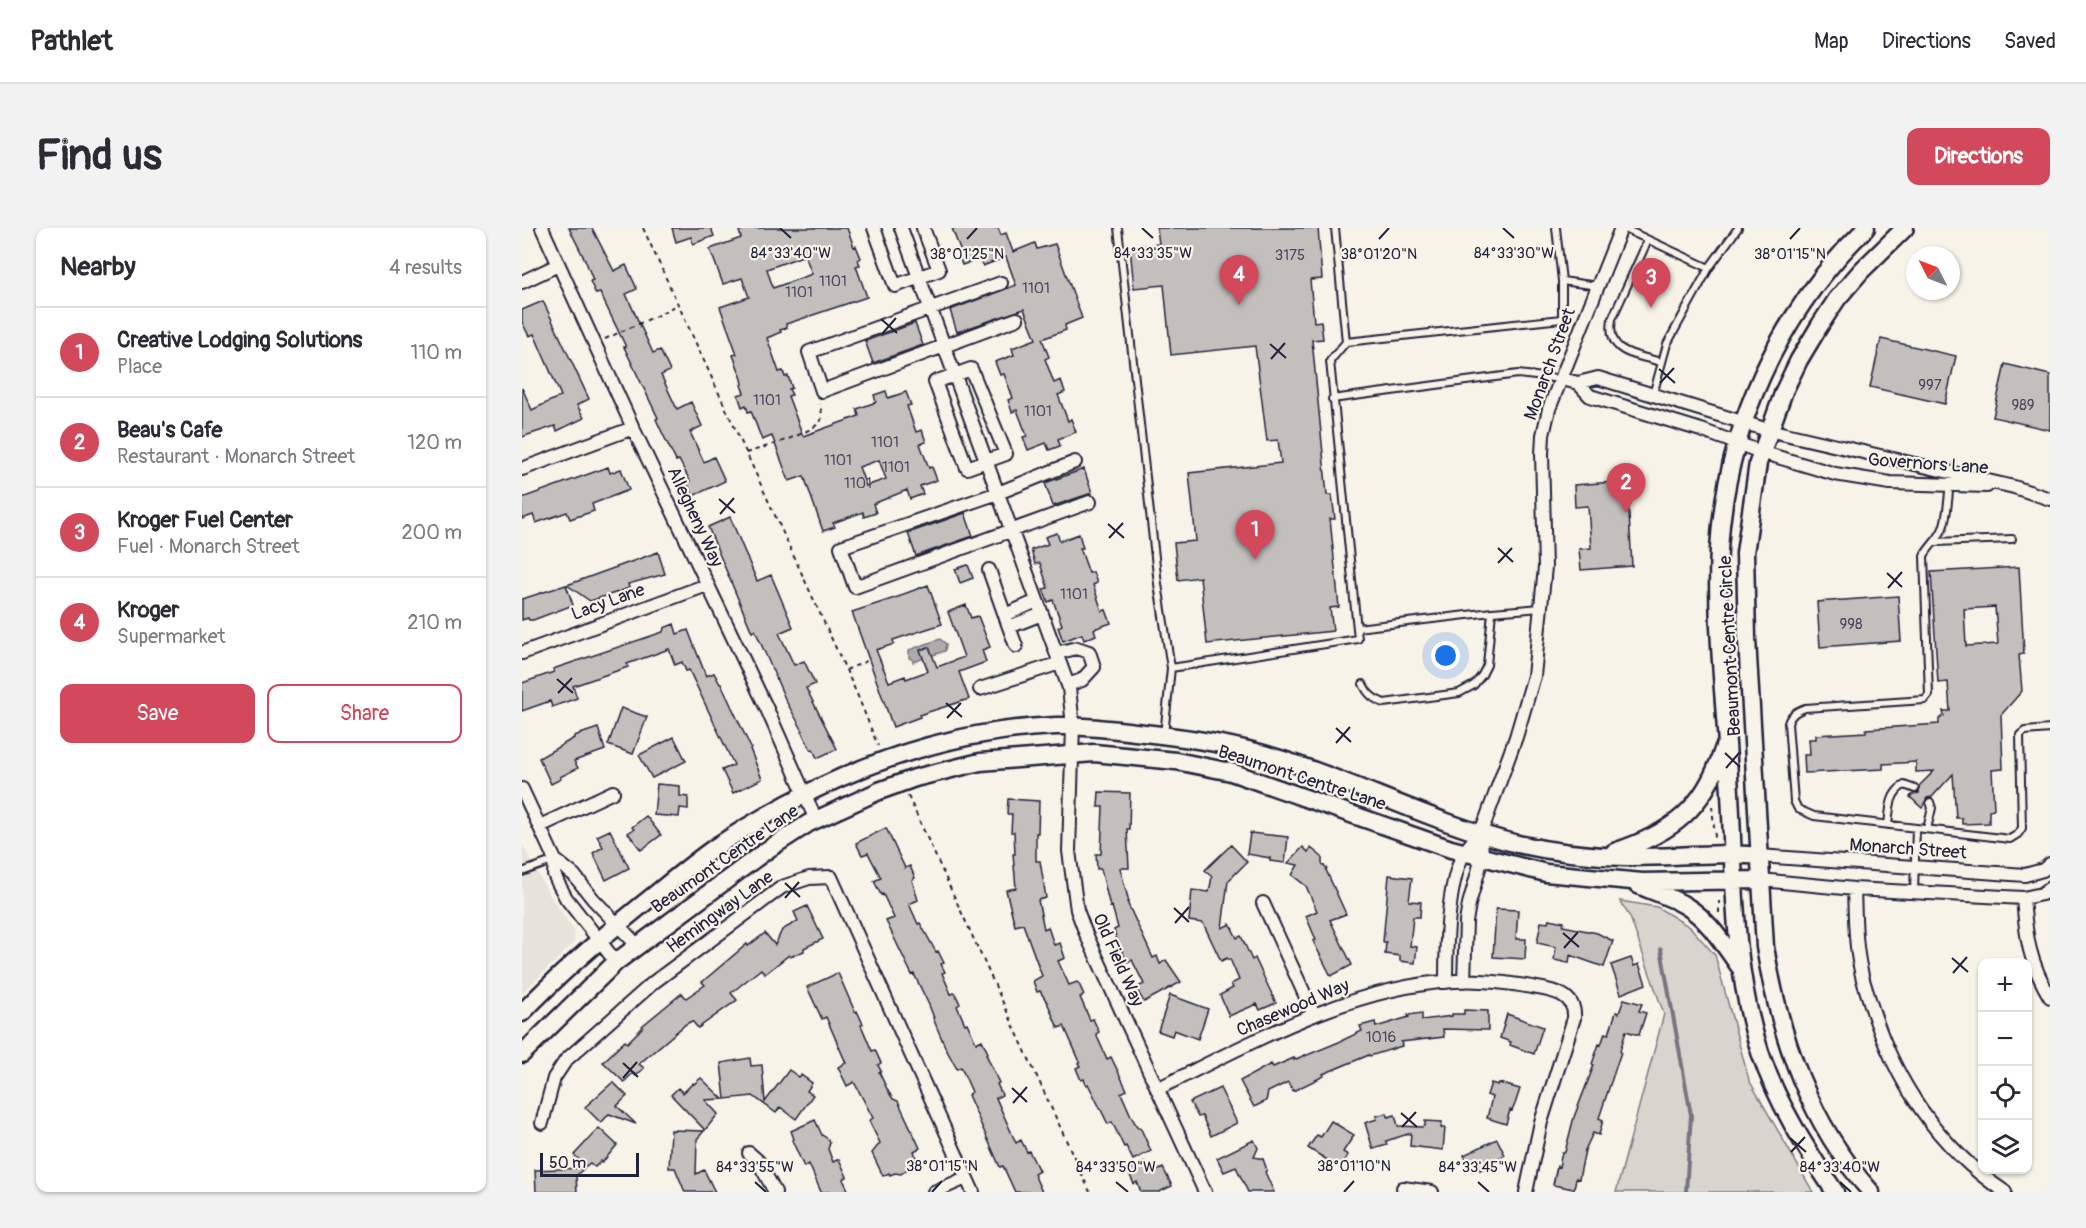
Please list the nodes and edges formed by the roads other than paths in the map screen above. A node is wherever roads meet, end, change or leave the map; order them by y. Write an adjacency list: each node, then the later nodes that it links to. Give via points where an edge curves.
1 (542, 228): 13 (street, Allegheny Way)
2 (874, 228): 15 (street, via 895,286)
3 (901, 228): 15 (street)
4 (923, 228): 15 (street, via 939,270)
5 (1118, 228): 56 (lane)
6 (1335, 228): 22 (lane)
7 (1556, 228): 16 (lane)
8 (1622, 228): 12 (lane); 19 (street, Monarch Street)
9 (1738, 228): 14 (lane)
10 (1866, 228): 30 (street, Beaumont Centre Circle, via 1838,257 1791,320)
11 (1905, 228): 32 (street, Beaumont Centre Circle, via 1861,271 1820,325 1789,380)
12 (1648, 240): 14 (lane); 24 (lane, via 1612,319 1610,332 1614,343 1624,351)
13 (558, 265): 17 (street); 31 (street, Allegheny Way)
14 (1709, 268): 24 (lane)
15 (920, 277): 20 (street)
16 (1562, 281): 19 (lane); 22 (lane, via 1562,319)
17 (522, 282)
18 (1001, 283): 20 (street)
19 (1598, 286): 26 (street, Monarch Street)
20 (930, 307): 23 (street); 23 (street, via 809,352 822,391)
21 (1017, 319): 23 (street)
22 (1346, 342): 29 (lane, via 1330,362)
23 (944, 346): 25 (street)
24 (1660, 362): 28 (lane)
25 (955, 375): 35 (street); 35 (street, via 971,369 1006,454); 35 (street, via 935,382 939,393 967,468)
26 (1562, 379): 27 (street); 29 (lane, via 1518,374); 48 (street, Monarch Street, via 1543,435)
27 (1578, 383): 28 (street, Governors Lane, via 1598,378); 33 (street, Governors Lane, via 1590,396)
28 (1653, 395): 30 (street, Governors Lane)
29 (1332, 399): 52 (lane)
30 (1743, 422): 32 (street, Governors Lane); 33 (street, Beaumont Centre Circle)
31 (633, 428): 37 (street); 46 (street, Allegheny Way)
32 (1768, 430): 34 (street, Beaumont Centre Circle); 38 (street, Governors Lane)
33 (1737, 443): 34 (street, Governors Lane); 63 (street, Beaumont Centre Circle, via 1722,516 1718,574)
34 (1761, 452): 38 (street, Governors Lane, via 1835,474 1890,483); 79 (street, Beaumont Centre Circle, via 1745,553)
35 (987, 462): 39 (street)
36 (1075, 462): 39 (street)
37 (522, 469)
38 (1951, 479): 40 (street, Governors Lane, via 2014,487); 44 (lane, via 1944,527)
39 (998, 492): 42 (street); 42 (street, via 841,547 855,587)
40 (2050, 499)
41 (1090, 502): 42 (street)
42 (1011, 530): 47 (street)
43 (2012, 540): 44 (lane)
44 (1936, 542): 71 (lane, via 1924,556 1929,695 1925,700 1805,708 1790,717 1788,723 1794,801 1798,809 1814,816)
45 (989, 570): 51 (street)
46 (707, 585): 54 (street, Lacy Lane); 68 (street, Allegheny Way)
47 (1037, 601): 50 (street); 51 (street)
48 (1542, 608): 49 (lane); 75 (street, Monarch Street, via 1534,676)
49 (1492, 612): 52 (lane); 57 (lane, via 1487,665 1474,685 1460,693 1384,703 1367,693)
50 (1042, 614): 51 (street); 55 (street)
51 (1007, 621): 53 (street)
52 (1357, 628): 56 (lane, via 1358,639)
53 (1016, 645)
54 (522, 653)
55 (1058, 658): 58 (street); 58 (street, via 1077,648 1089,652 1094,667 1082,680); 59 (street)
56 (1171, 668): 62 (lane)
57 (1363, 684)
58 (1068, 685): 60 (street, Old Field Way)
59 (980, 689)
60 (1073, 726): 62 (street, Beaumont Centre Lane); 64 (street, Old Field Way); 68 (street, Beaumont Centre Lane, via 972,735 929,745 860,769)
61 (2050, 729): 74 (lane, via 2020,735 2022,828 2018,834 2010,839)
62 (1164, 736): 75 (street, Beaumont Centre Lane, via 1213,742 1276,758)
63 (1727, 738): 77 (street, Beaumont Centre Circle); 78 (street, via 1709,785 1681,819 1642,843)
64 (1071, 754): 70 (street, Beaumont Centre Lane, via 945,769 879,791); 76 (street, Beaumont Centre Lane, via 1120,754 1232,772); 104 (street, Old Field Way, via 1070,851 1077,910)
65 (522, 789): 72 (street)
66 (1915, 789): 71 (lane, via 1904,785 1892,795)
67 (613, 792): 72 (street)
68 (805, 795): 70 (street, Allegheny Way); 93 (street, Beaumont Centre Lane, via 715,848)
69 (1930, 802): 74 (lane)
70 (816, 820): 95 (street, Beaumont Centre Lane, via 766,850)
71 (1888, 825): 73 (lane)
72 (540, 826): 81 (street)
73 (1916, 828): 74 (lane); 83 (lane)
74 (1927, 829)
75 (1481, 832): 76 (street); 78 (street, Beaumont Centre Lane, via 1520,844); 80 (street)
76 (1464, 853): 80 (street, Beaumont Centre Lane); 99 (street, via 1448,922)
77 (1734, 853): 78 (street, Beaumont Centre Lane); 79 (street, Beaumont Centre Lane); 87 (street, Beaumont Centre Circle)
78 (1604, 855)
79 (1760, 856): 83 (street, Monarch Street); 85 (street, Beaumont Centre Circle)
80 (1482, 858): 86 (street, Beaumont Centre Lane, via 1546,873); 98 (street, via 1466,922)
81 (555, 860): 84 (lane); 93 (street, via 574,874); 94 (street, via 554,874 562,890)
82 (2050, 864): 83 (street, Monarch Street, via 2025,875)
83 (1915, 867): 90 (lane)
84 (522, 872)
85 (1761, 880): 87 (street, Beaumont Centre Lane); 89 (street); 116 (street, Beaumont Centre Circle, via 1770,978 1790,1052 1812,1107)
86 (1629, 881): 87 (street, Beaumont Centre Lane); 97 (street, via 1700,916)
87 (1734, 882): 97 (street, Beaumont Centre Circle)
88 (2050, 888): 91 (street)
89 (1854, 889): 90 (street); 117 (street, via 1861,972 1879,1032 1900,1079 1936,1131 1986,1180)
90 (1914, 892): 91 (street)
91 (2023, 898): 100 (street, via 2034,968)
92 (1263, 903): 102 (street)
93 (618, 925): 94 (street, Beaumont Centre Lane); 95 (street)
94 (600, 940): 96 (street); 101 (street, Beaumont Centre Lane)
95 (637, 945): 96 (street, Beaumont Centre Lane)
96 (616, 962): 103 (street, Beaumont Centre Lane)
97 (1741, 969): 115 (street, Beaumont Centre Circle, via 1753,1028 1768,1073 1804,1146)
98 (1464, 981): 99 (street, Chasewood Way); 114 (street, Chasewood Way, via 1554,991 1567,998 1575,1011 1541,1122)
99 (1446, 982): 102 (street, Chasewood Way, via 1389,991)
100 (2050, 997)
101 (522, 1012)
102 (1314, 1015): 104 (street, Chasewood Way)
103 (522, 1054)
104 (1157, 1089): 112 (street, Old Field Way)
105 (542, 1123): 107 (street, Hemingway Lane, via 554,1078 567,1060 645,990 782,887 809,878 831,877)
106 (749, 1153): 109 (street)
107 (966, 1178): 110 (street); 111 (street, Hemingway Lane)
108 (1403, 1188): 113 (street)
109 (776, 1192)
110 (934, 1192)
111 (973, 1192)
112 (1205, 1192)
113 (1432, 1192)
114 (1526, 1192)
115 (1835, 1192)
116 (1870, 1192)
117 (2005, 1192)

